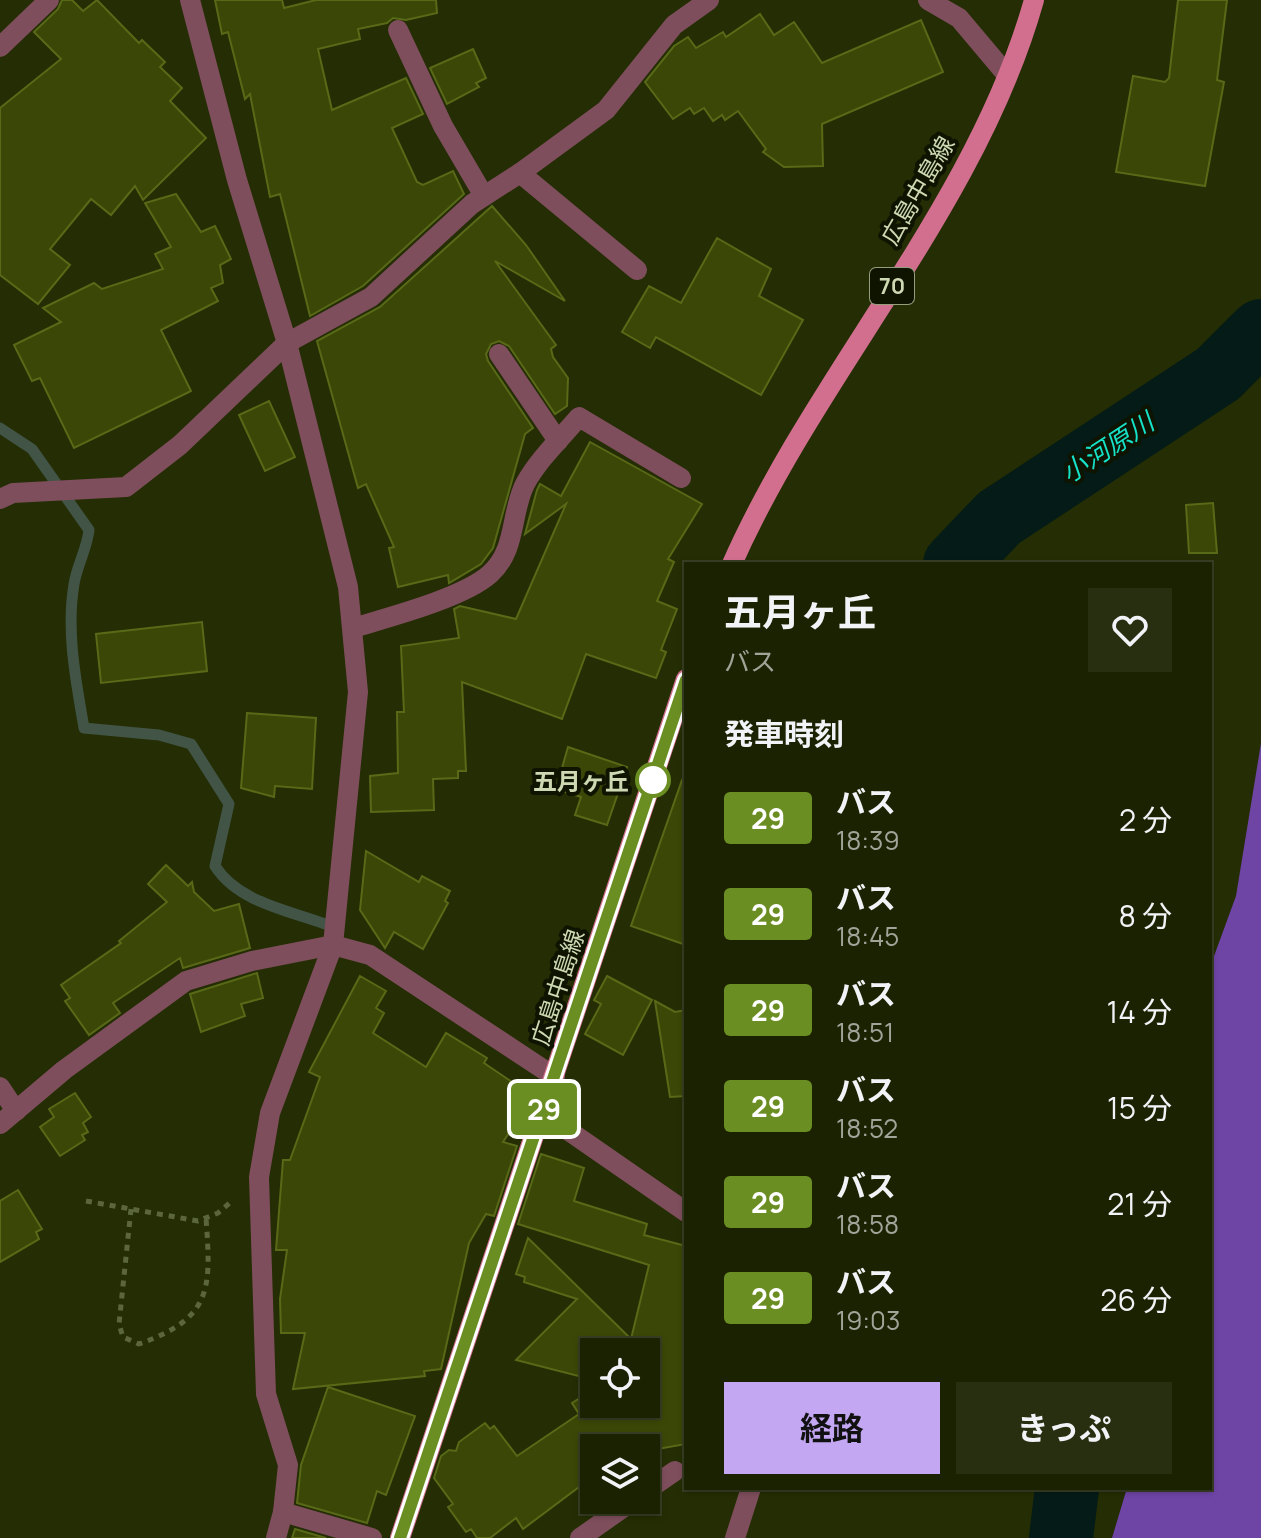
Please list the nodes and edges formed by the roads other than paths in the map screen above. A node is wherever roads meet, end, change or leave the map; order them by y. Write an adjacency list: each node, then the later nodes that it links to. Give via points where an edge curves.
1 (49, 0): 7 (street)
2 (190, 0): 12 (street)
3 (709, 0): 9 (street, via 674,25 606,110)
4 (928, 0): 8 (street, via 959,18)
5 (1034, 0): 8 (main road, 広島中島線 / 70)
6 (398, 30): 10 (street, via 443,126)
7 (0, 47)
8 (1007, 75): 17 (main road, 広島中島線 / 70, via 949,192 776,478)
9 (520, 173): 10 (street); 11 (street)
10 (484, 196): 12 (street, via 371,297)
11 (637, 270)
12 (287, 343): 16 (street, via 180,445 126,487 13,493); 18 (street, via 348,587)
13 (499, 354): 14 (street)
14 (558, 441): 15 (street, via 579,417); 18 (street, via 526,483 508,552 489,575 431,604)
15 (681, 478)
16 (0, 499)
17 (733, 562)
18 (353, 628): 20 (street, via 358,692)
19 (684, 685): 21 (main road, 広島中島線)
20 (333, 945): 21 (street, via 370,955); 23 (street, via 186,981); 30 (street, via 270,1113 259,1177 266,1394 288,1465)
21 (555, 1077): 24 (main road, 広島中島線)
22 (0, 1087): 23 (street)
23 (16, 1111): 25 (street)
24 (543, 1113): 26 (street); 32 (main road, 広島中島線)
25 (0, 1124)
26 (684, 1211)
27 (675, 1471): 28 (street)
28 (660, 1481)
29 (750, 1490): 36 (street)
30 (283, 1512): 33 (street); 34 (street)
31 (614, 1514): 35 (street)
32 (406, 1537)
33 (276, 1538)
34 (372, 1538)
35 (580, 1538)
36 (735, 1538)

